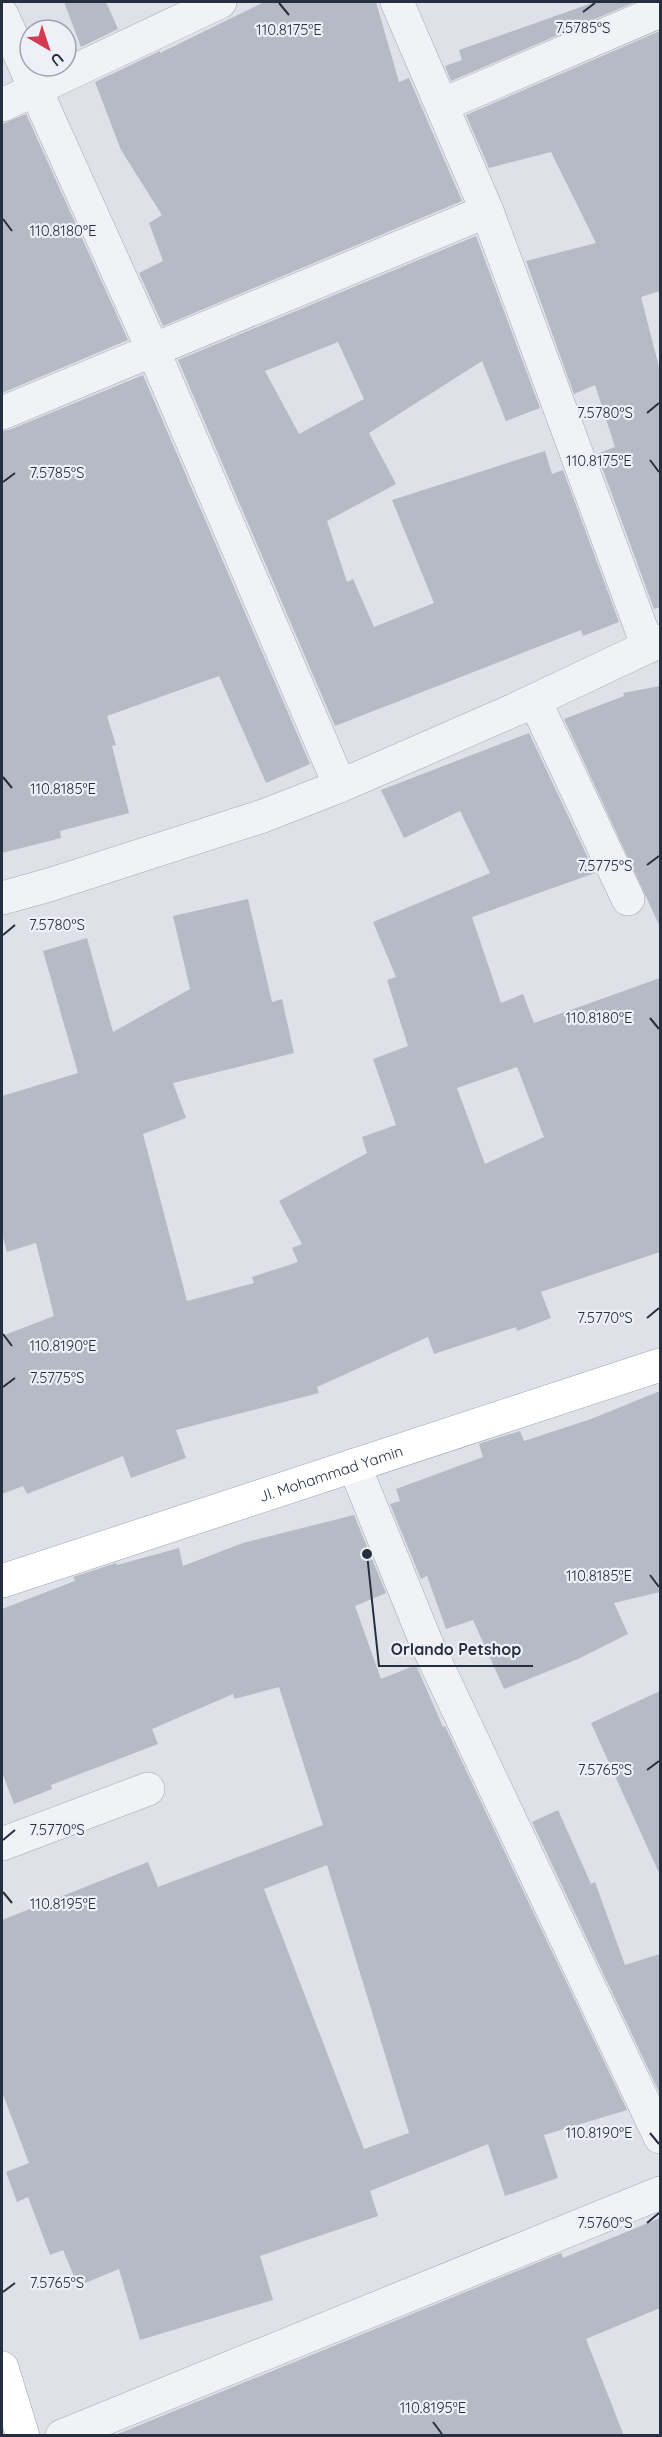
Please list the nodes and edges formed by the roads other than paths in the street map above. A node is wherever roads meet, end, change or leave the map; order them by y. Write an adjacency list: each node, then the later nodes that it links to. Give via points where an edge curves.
1 (220, 2): 5 (street)
2 (397, 2): 7 (street)
3 (660, 11): 7 (street)
4 (2, 15): 5 (street)
5 (36, 89): 6 (street); 9 (street)
6 (2, 105)
7 (442, 105): 8 (street)
8 (487, 211): 9 (street); 11 (street, via 566,429)
9 (153, 350): 10 (street); 13 (street)
10 (2, 413)
11 (654, 644): 12 (street)
12 (536, 701): 13 (street); 15 (street)
13 (340, 786): 14 (street, via 263,816)
14 (2, 898)
15 (628, 899)
16 (660, 1365): 17 (main road, Jl. Mohammad Yamin)
17 (354, 1465): 18 (main road, Jl. Mohammad Yamin); 21 (street, via 426,1642)
18 (2, 1581)
19 (148, 1789): 20 (street)
20 (2, 1844)
21 (660, 2137)
22 (660, 2193): 25 (street)
23 (2, 2368): 24 (main road)
24 (23, 2436)
25 (62, 2436)

